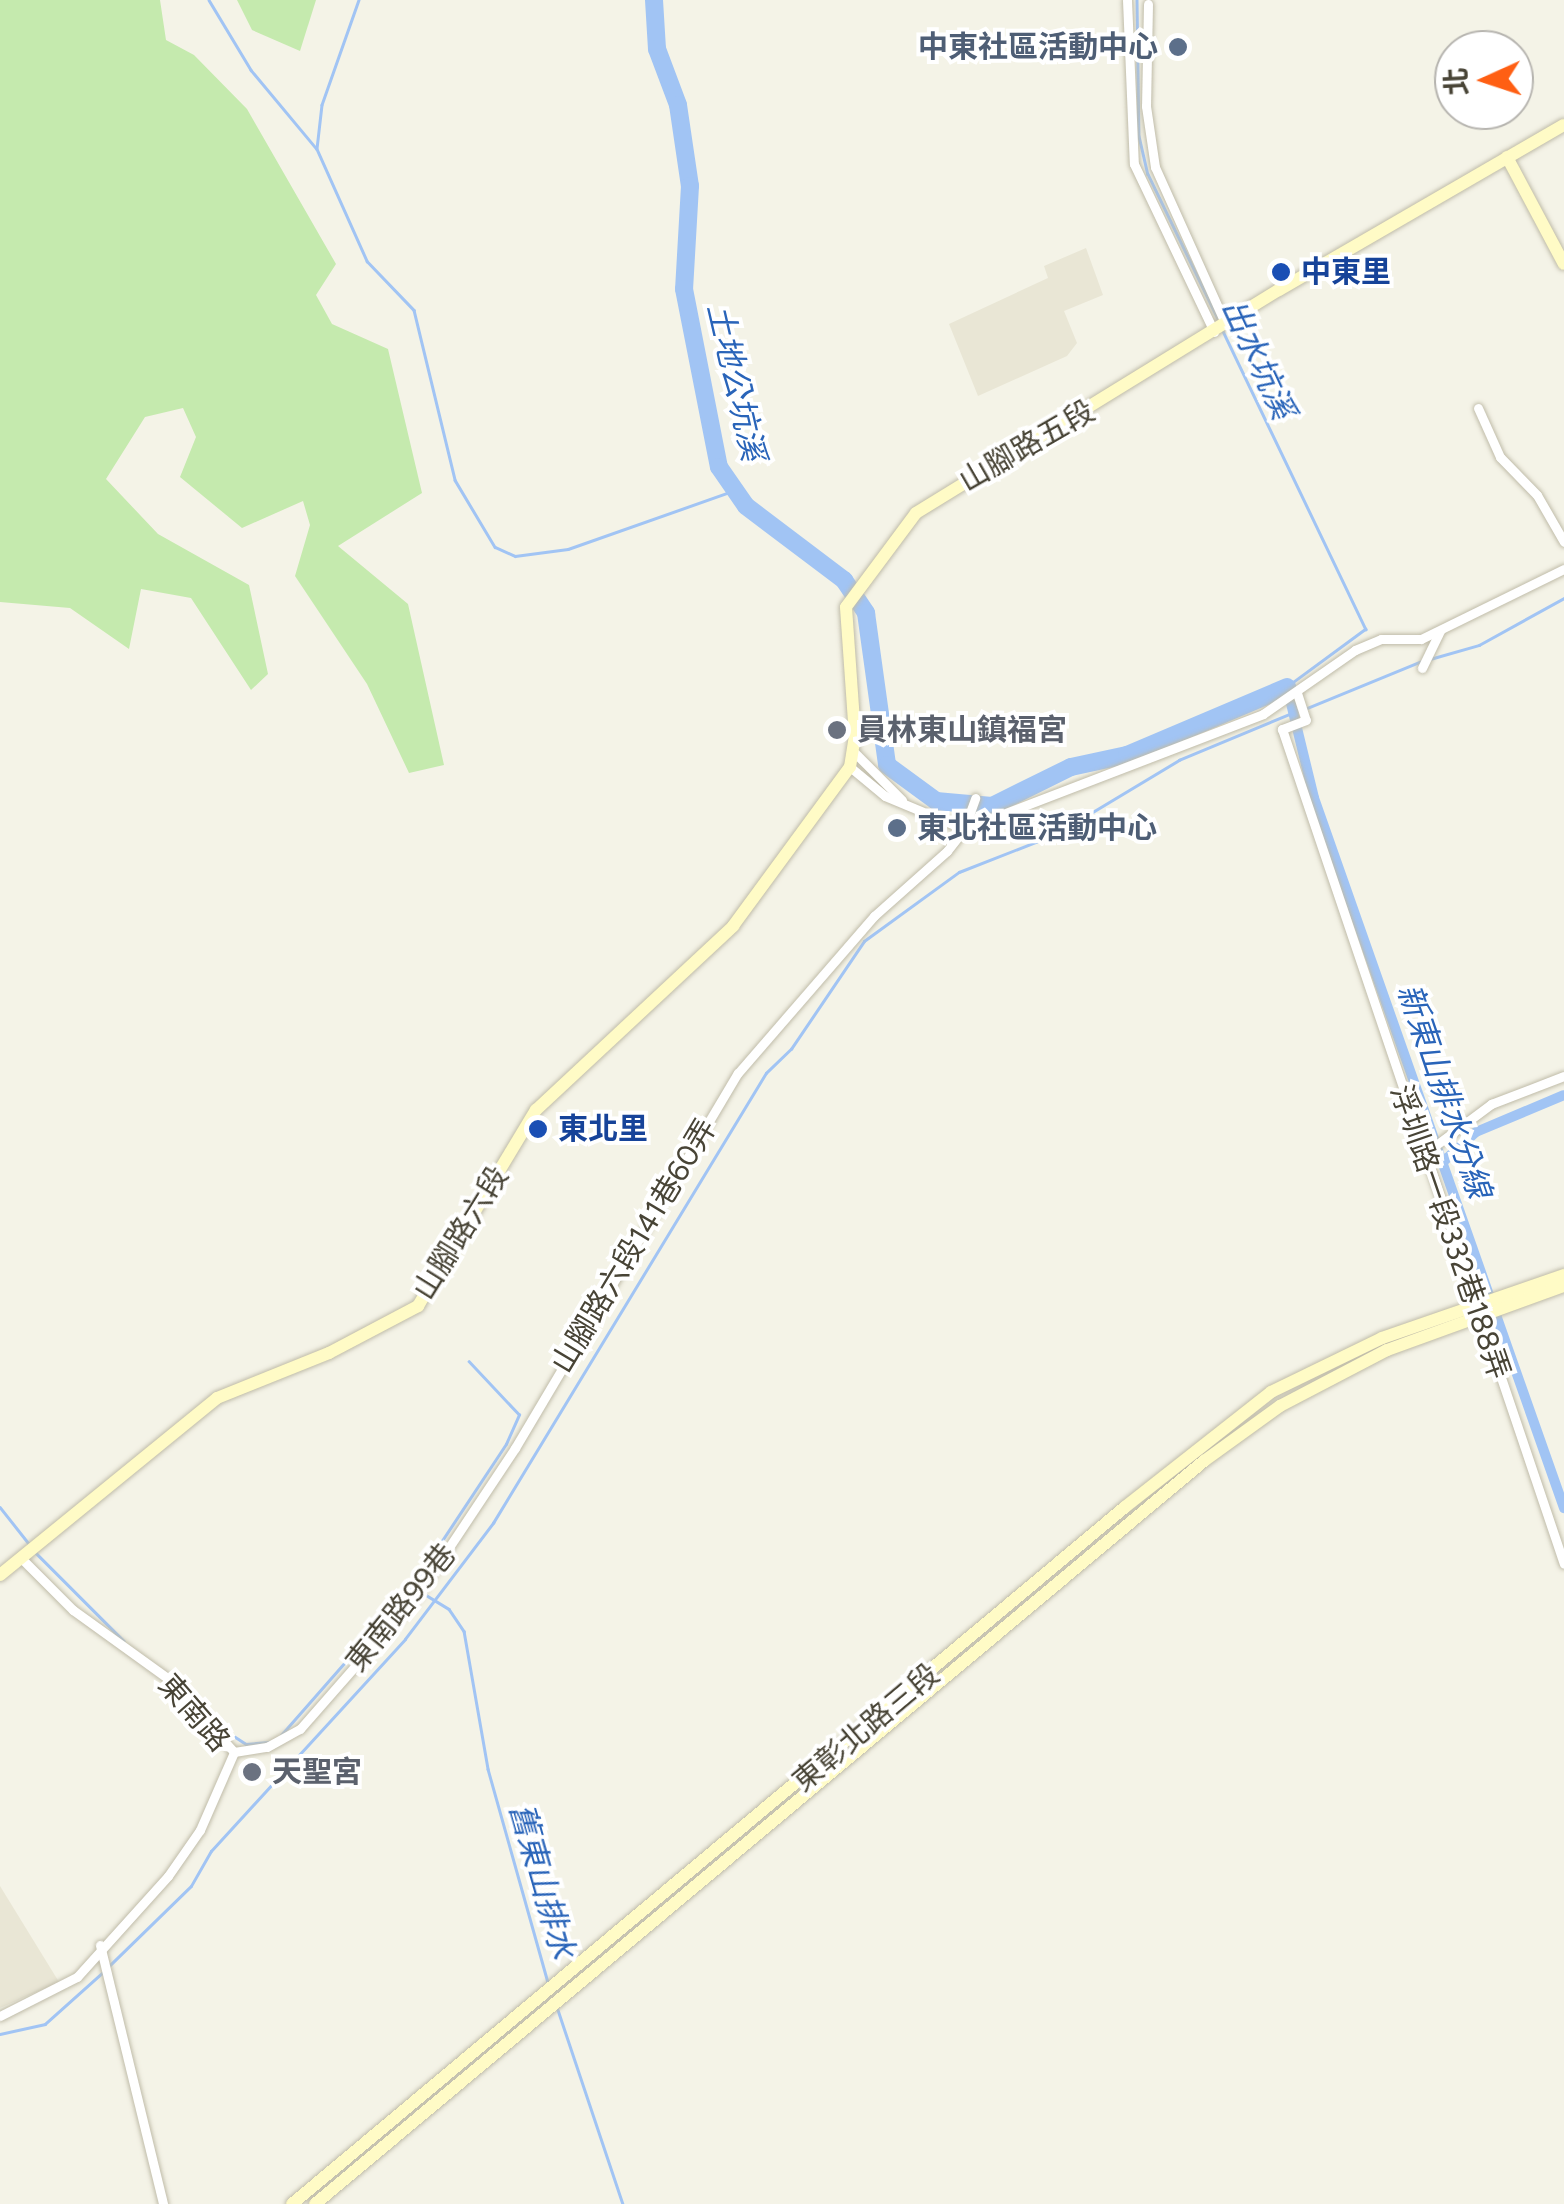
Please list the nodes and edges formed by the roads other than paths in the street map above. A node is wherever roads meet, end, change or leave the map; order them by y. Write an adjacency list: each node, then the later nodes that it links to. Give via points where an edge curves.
1 (1127, 0): 6 (street, via 1134,164)
2 (1148, 4): 6 (street, via 1146,106 1154,167)
3 (1564, 125): 4 (street, 山腳路五段)
4 (1508, 156): 5 (street); 6 (street, 山腳路五段)
5 (1564, 264)
6 (1220, 328): 10 (street, 山腳路五段, via 916,514)
7 (1478, 408): 8 (street, via 1500,458 1537,495)
8 (1564, 542)
9 (1564, 569): 11 (street)
10 (846, 607): 14 (street, 山腳路六段)
11 (1440, 630): 12 (street); 13 (street, via 1421,640 1381,639)
12 (1422, 668)
13 (1297, 693): 18 (street, via 1263,714); 20 (street, 浮圳路一段332巷188弄, via 1306,720 1282,729)
14 (854, 752): 15 (street, 山腳路六段); 17 (street)
15 (850, 767): 17 (street); 26 (street, 山腳路六段, via 733,926 536,1110 418,1306 329,1353 216,1398)
16 (975, 798): 18 (street)
17 (904, 802): 18 (street)
18 (964, 829): 25 (street, 山腳路六段141巷60弄, via 874,916 738,1073)
19 (1564, 1076): 20 (street, via 1491,1104)
20 (1424, 1154): 24 (street, 浮圳路一段332巷188弄)
21 (1564, 1275): 23 (street)
22 (1564, 1286): 23 (street)
23 (1503, 1302): 24 (street)
24 (1475, 1311): 27 (street, 浮圳路一段332巷188弄); 33 (street, 東彰北路三段, via 1382,1338 1271,1392); 34 (street, 東彰北路三段, via 1280,1406 1204,1461)
25 (530, 1419): 29 (street, 東南路99巷, via 449,1552 300,1729 268,1747)
26 (25, 1558): 28 (street, 山腳路六段); 29 (street, 東南路, via 73,1610 166,1677)
27 (1564, 1564)
28 (0, 1575)
29 (234, 1752): 30 (street, 東南路, via 228,1778 189,1845)
30 (100, 1945): 31 (street, 東南路, via 78,1977); 32 (street)
31 (0, 2016)
32 (164, 2204)
33 (292, 2204)
34 (314, 2204)

